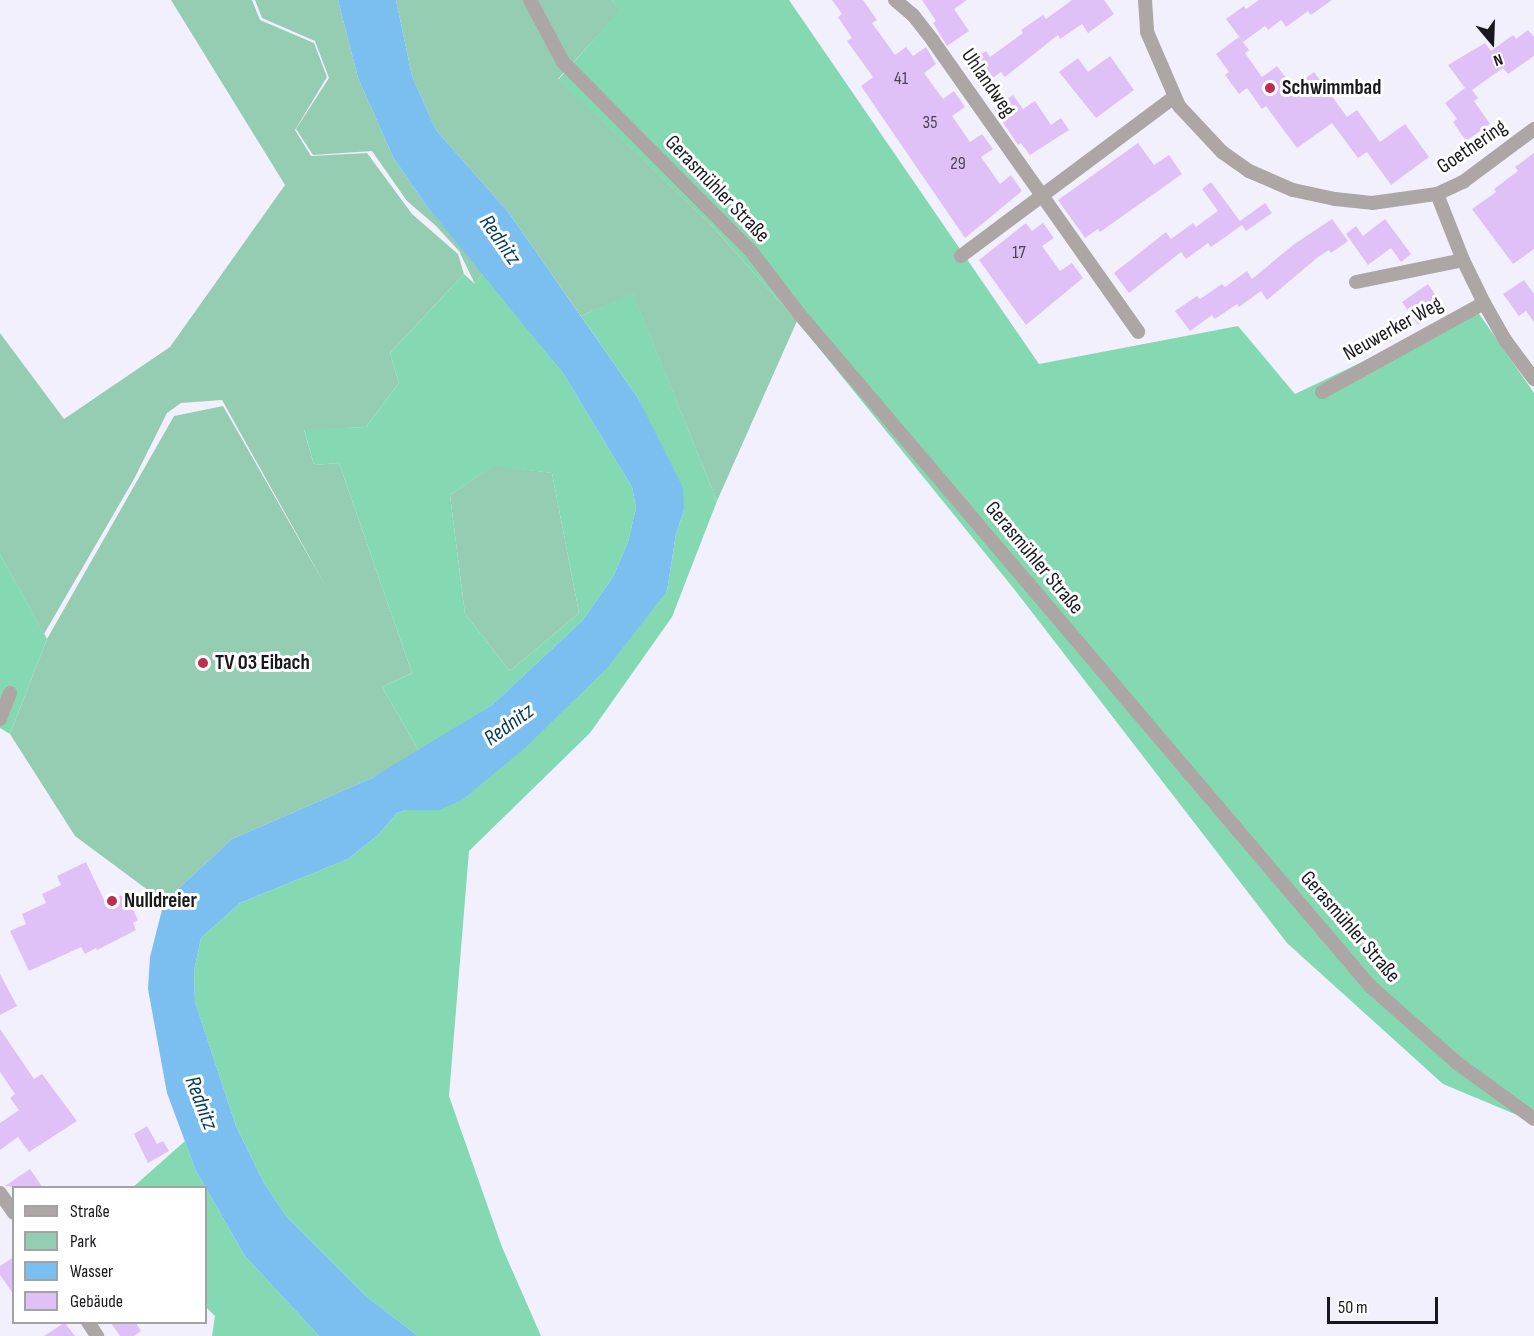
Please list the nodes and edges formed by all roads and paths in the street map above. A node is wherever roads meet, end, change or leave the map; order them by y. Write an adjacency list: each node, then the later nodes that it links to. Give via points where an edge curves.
1 (530, 0): 17 (street, Gerasmühler Straße, via 563,62 750,249 809,326 1370,986 1457,1063)
2 (895, 0): 7 (street, Uhlandweg, via 913,15)
3 (1145, 0): 4 (street, Goethering, via 1147,32)
4 (1173, 98): 6 (street, Goethering, via 1222,152 1249,171 1293,190 1372,203); 7 (street)
5 (1534, 129): 6 (street, Goethering, via 1463,182)
6 (1437, 194): 9 (street)
7 (1042, 195): 8 (street); 12 (street, Uhlandweg)
8 (961, 256)
9 (1462, 260): 10 (street); 11 (street)
10 (1356, 282)
11 (1484, 303): 13 (street); 14 (street, Neuwerker Weg)
12 (1138, 332)
13 (1534, 379)
14 (1322, 392)
15 (10, 693): 16 (street)
16 (0, 719)
17 (1534, 1119)
18 (0, 1193): 19 (street)
19 (12, 1210)

